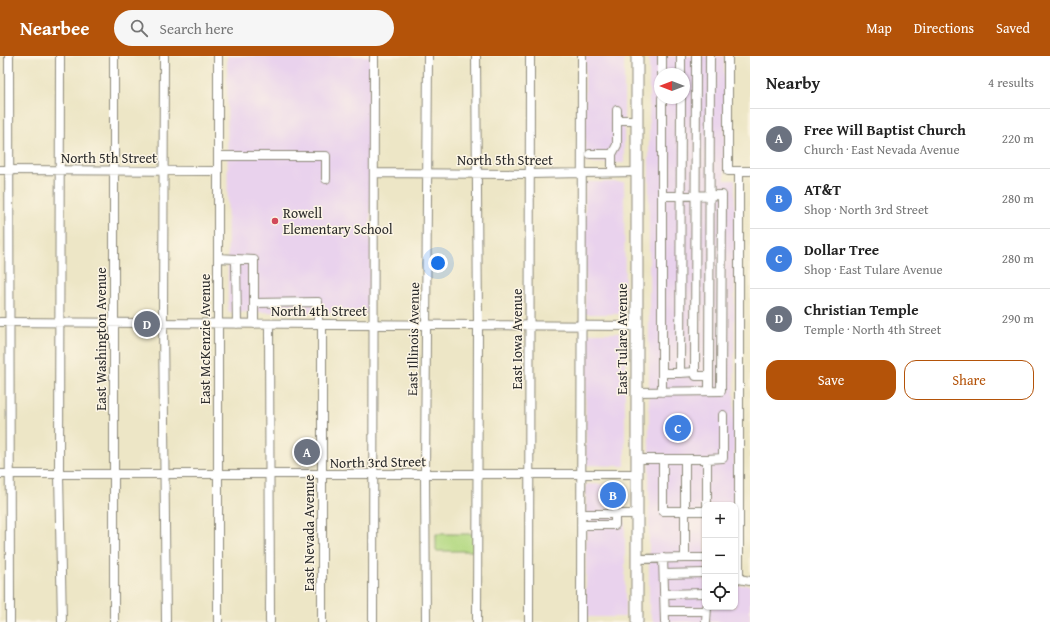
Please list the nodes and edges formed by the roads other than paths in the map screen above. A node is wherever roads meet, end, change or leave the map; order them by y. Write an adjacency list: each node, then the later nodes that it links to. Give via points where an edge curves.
1 (9, 56): 28 (street)
2 (60, 56): 29 (street)
3 (114, 56): 30 (street, East Washington Avenue)
4 (164, 56): 31 (street)
5 (218, 56): 26 (street, East McKenzie Avenue)
6 (374, 56): 38 (street)
7 (428, 56): 39 (street, East Illinois Avenue)
8 (476, 56): 40 (street)
9 (530, 56): 41 (street, East Iowa Avenue)
10 (582, 56): 35 (street)
11 (637, 56): 23 (main road, East Tulare Avenue)
12 (662, 56): 17 (street)
13 (681, 56): 18 (street)
14 (696, 56): 46 (street)
15 (710, 56): 43 (street)
16 (728, 56): 33 (street, via 728,171)
17 (662, 68)
18 (681, 68)
19 (662, 104): 44 (street)
20 (681, 104): 45 (street)
21 (617, 110): 22 (street)
22 (617, 120): 23 (street); 25 (street, via 617,145)
23 (637, 120): 37 (main road, East Tulare Avenue)
24 (590, 154): 25 (street)
25 (612, 154): 36 (street)
26 (218, 156): 32 (street, East McKenzie Avenue); 42 (street, via 326,156)
27 (0, 170): 28 (street, North 5th Street)
28 (9, 170): 29 (street, North 5th Street); 51 (street)
29 (60, 171): 30 (street, North 5th Street); 52 (street)
30 (114, 171): 31 (street, North 5th Street); 53 (street, East Washington Avenue)
31 (164, 171): 32 (street, North 5th Street); 54 (street)
32 (218, 171): 47 (street, East McKenzie Avenue)
33 (739, 171): 34 (street); 105 (street, via 739,579)
34 (750, 171)
35 (582, 172): 36 (street, North 5th Street); 41 (street, North 5th Street); 64 (street)
36 (612, 172): 37 (street, North 5th Street)
37 (637, 172): 65 (main road, East Tulare Avenue)
38 (374, 173): 39 (street, North 5th Street); 60 (street)
39 (428, 173): 40 (street, North 5th Street); 61 (street, East Illinois Avenue)
40 (477, 173): 41 (street, North 5th Street); 62 (street)
41 (530, 174): 63 (street, East Iowa Avenue)
42 (326, 179)
43 (710, 195): 46 (street); 69 (street); 70 (street, via 722,195 721,391)
44 (662, 196): 45 (street); 67 (street)
45 (680, 196): 46 (street); 68 (street)
46 (696, 196): 66 (street)
47 (218, 258): 48 (street); 55 (street, East McKenzie Avenue)
48 (236, 260): 49 (street, via 254,260); 56 (street)
49 (254, 303): 57 (street); 59 (street, East Nevada Avenue, via 318,302)
50 (0, 322): 51 (street, North 4th Street)
51 (9, 322): 52 (street, North 4th Street); 79 (street)
52 (60, 323): 53 (street, North 4th Street); 80 (street)
53 (114, 323): 54 (street, North 4th Street); 81 (street, East Washington Avenue)
54 (163, 323): 55 (street, North 4th Street); 82 (street)
55 (218, 324): 56 (street, North 4th Street); 83 (street, East McKenzie Avenue)
56 (237, 324): 57 (street, North 4th Street)
57 (254, 324): 58 (street, North 4th Street)
58 (269, 324): 59 (street, North 4th Street); 90 (street)
59 (320, 324): 60 (street, North 4th Street); 91 (street, East Nevada Avenue)
60 (374, 324): 61 (street, North 4th Street); 84 (street)
61 (426, 325): 62 (street, North 4th Street); 85 (street, East Illinois Avenue)
62 (478, 325): 63 (street, North 4th Street); 86 (street)
63 (530, 325): 64 (street, North 4th Street); 87 (street, East Iowa Avenue)
64 (581, 326): 65 (street, North 4th Street); 88 (street)
65 (637, 326): 71 (main road, East Tulare Avenue)
66 (695, 372): 68 (street); 69 (street, via 696,376)
67 (662, 373): 68 (street); 72 (street)
68 (680, 373)
69 (709, 376): 70 (street)
70 (709, 391): 72 (street)
71 (637, 392): 72 (street); 74 (main road, East Tulare Avenue)
72 (662, 392)
73 (723, 415): 77 (street, via 723,458)
74 (637, 459): 75 (street); 89 (main road, East Tulare Avenue)
75 (663, 459): 76 (street); 93 (street, via 663,511)
76 (685, 459): 77 (street); 93 (street)
77 (707, 459): 92 (street)
78 (0, 474): 79 (street, North 3rd Street)
79 (10, 474): 80 (street, North 3rd Street); 111 (street)
80 (60, 474): 81 (street, North 3rd Street); 112 (street)
81 (114, 474): 82 (street, North 3rd Street); 113 (street, East Washington Avenue)
82 (166, 474): 83 (street, North 3rd Street); 114 (street)
83 (218, 474): 90 (street, North 3rd Street); 115 (street, East McKenzie Avenue)
84 (373, 474): 85 (street, North 3rd Street); 91 (street, North 3rd Street); 118 (street)
85 (425, 474): 86 (street, North 3rd Street); 119 (street, East Illinois Avenue)
86 (477, 474): 87 (street, North 3rd Street); 120 (street)
87 (529, 474): 88 (street, North 3rd Street); 121 (street, East Iowa Avenue)
88 (581, 474): 89 (street, North 3rd Street); 95 (street)
89 (637, 474): 97 (main road, East Tulare Avenue)
90 (268, 475): 91 (street, North 3rd Street); 116 (street)
91 (322, 475): 117 (street, East Nevada Avenue)
92 (707, 502)
93 (685, 511): 94 (street); 100 (street)
94 (702, 511)
95 (581, 514): 96 (street); 98 (street)
96 (615, 514): 97 (street); 98 (street, via 615,525)
97 (637, 514): 102 (main road, East Tulare Avenue)
98 (581, 525): 122 (street)
99 (663, 558): 100 (street); 102 (street); 104 (street)
100 (686, 558): 101 (street)
101 (702, 558)
102 (637, 559): 123 (main road, East Tulare Avenue)
103 (702, 573): 104 (street)
104 (664, 574): 107 (street)
105 (750, 581)
106 (702, 593): 107 (street)
107 (664, 594): 110 (street)
108 (702, 609): 110 (street)
109 (706, 610): 125 (street)
110 (665, 611): 124 (street)
111 (10, 622)
112 (62, 622)
113 (114, 622)
114 (166, 622)
115 (218, 622)
116 (270, 622)
117 (322, 622)
118 (373, 622)
119 (426, 622)
120 (477, 622)
121 (529, 622)
122 (581, 622)
123 (637, 622)
124 (665, 622)
125 (706, 622)

